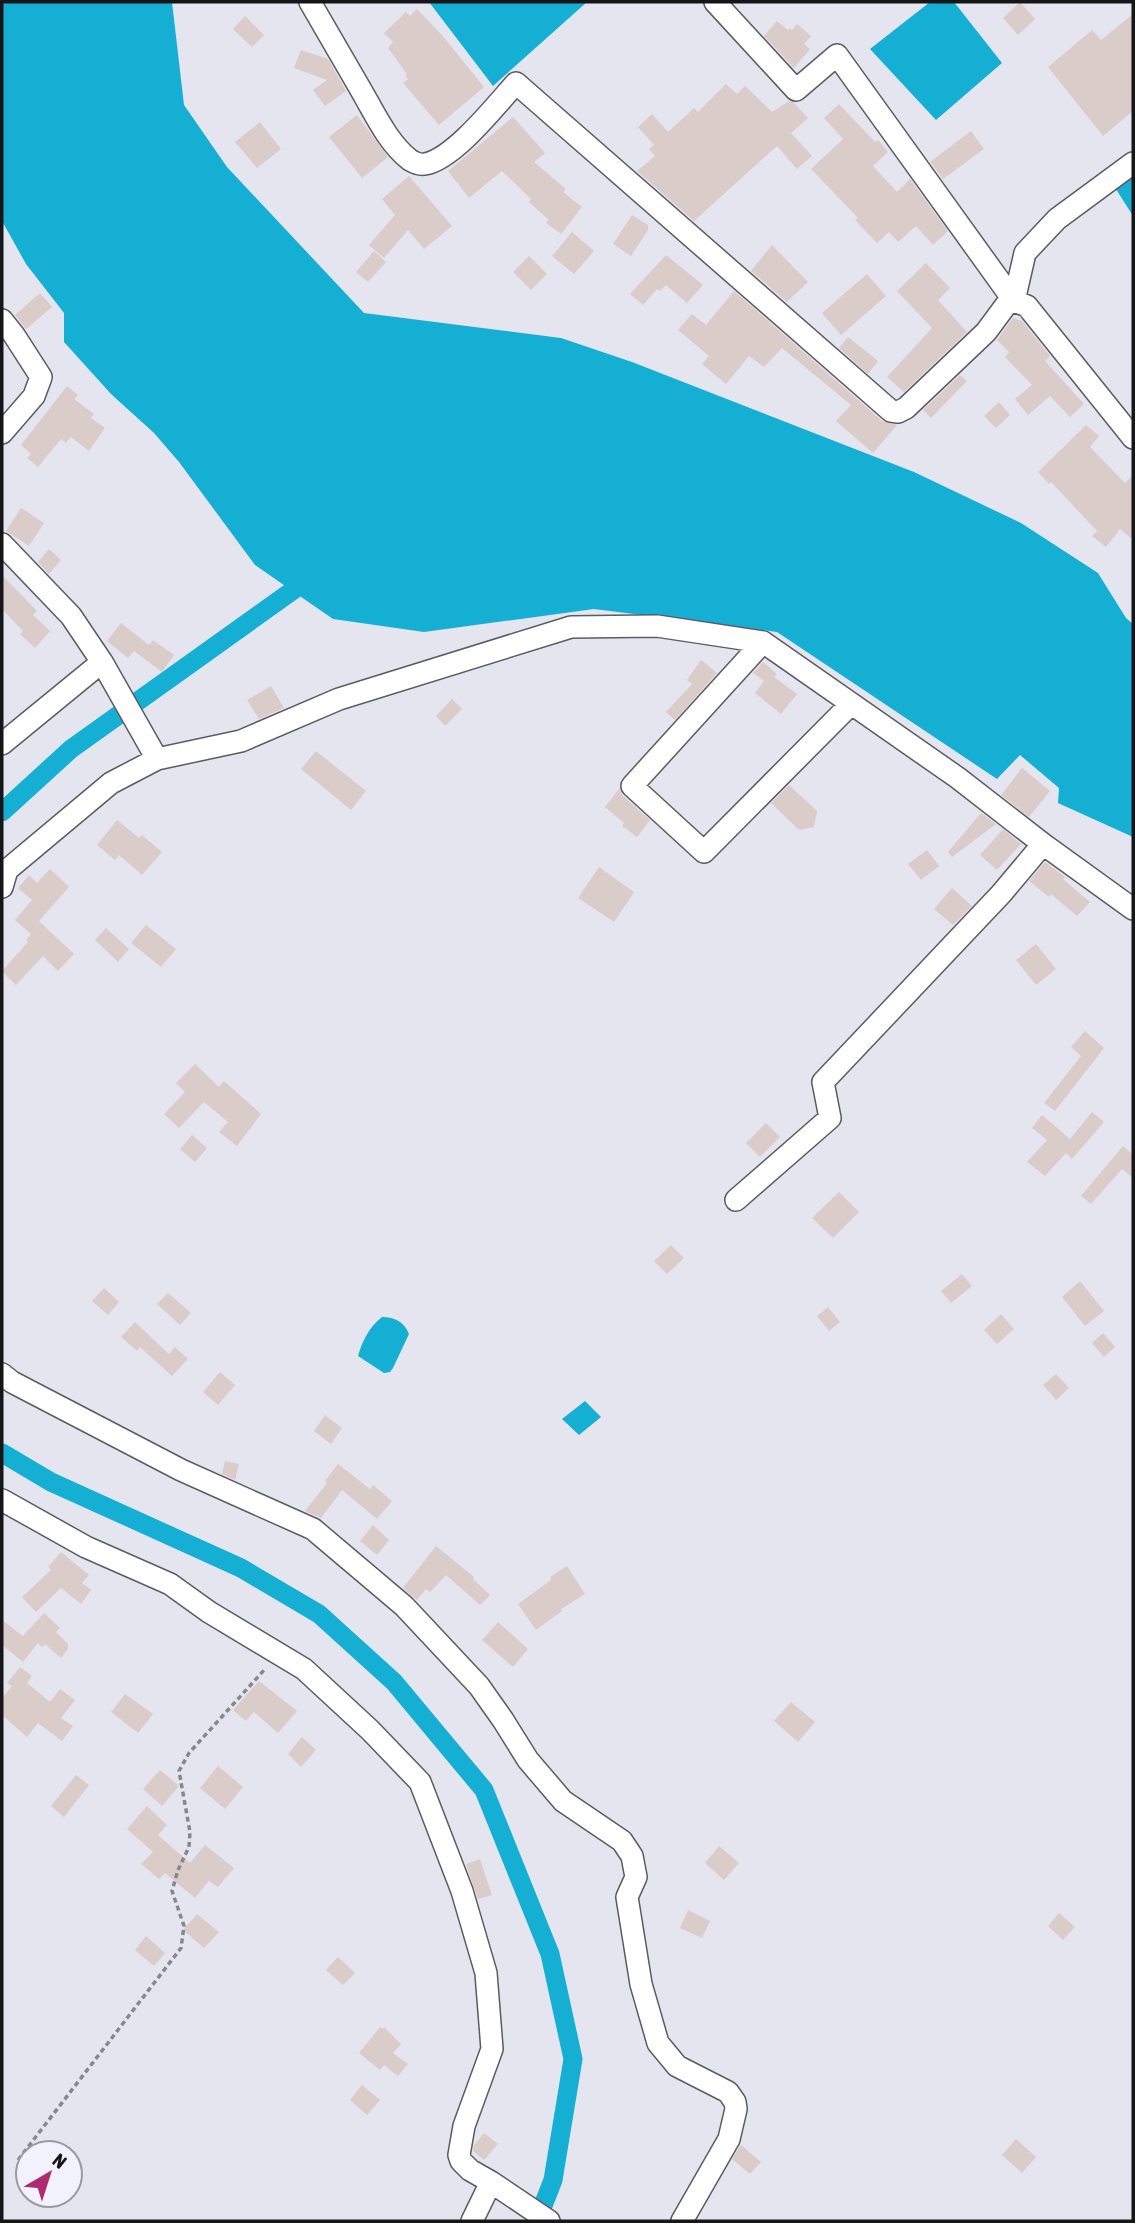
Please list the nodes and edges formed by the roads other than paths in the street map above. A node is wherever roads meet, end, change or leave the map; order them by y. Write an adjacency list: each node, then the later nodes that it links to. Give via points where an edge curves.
1 (310, 2): 4 (street, via 378,120 411,161 421,165 446,154 516,83 891,411 906,408)
2 (715, 2): 4 (street, via 796,90 837,55)
3 (1133, 163): 4 (street, via 1057,219 1025,253)
4 (1014, 301): 7 (street, via 1027,306)
5 (2, 320): 6 (street, via 41,377 34,396)
6 (2, 433)
7 (1133, 438)
8 (2, 544): 10 (street, via 71,616)
9 (763, 642): 11 (street); 11 (street, via 632,786 704,852); 13 (street, via 657,626 571,627 338,699 241,741)
10 (102, 662): 12 (street); 13 (street)
11 (852, 704): 14 (street)
12 (2, 744)
13 (157, 759): 15 (street, via 111,783 7,870)
14 (1043, 844): 16 (street); 17 (street, via 823,1082 830,1118)
15 (2, 887)
16 (1133, 909)
17 (736, 1200)
18 (2, 1374): 23 (street, via 181,1470 313,1529 404,1606 479,1686 528,1760 563,1801 622,1841 632,1856 636,1877 627,1897 640,1984 658,2043 677,2066 728,2092 735,2102 730,2139)
19 (2, 1500): 20 (street, via 86,1547 170,1584 304,1670 420,1782 462,1891 486,1973 492,2049 464,2126 459,2155 470,2170)
20 (491, 2182): 21 (street); 22 (street)
21 (472, 2221)
22 (549, 2221)
23 (682, 2221)

